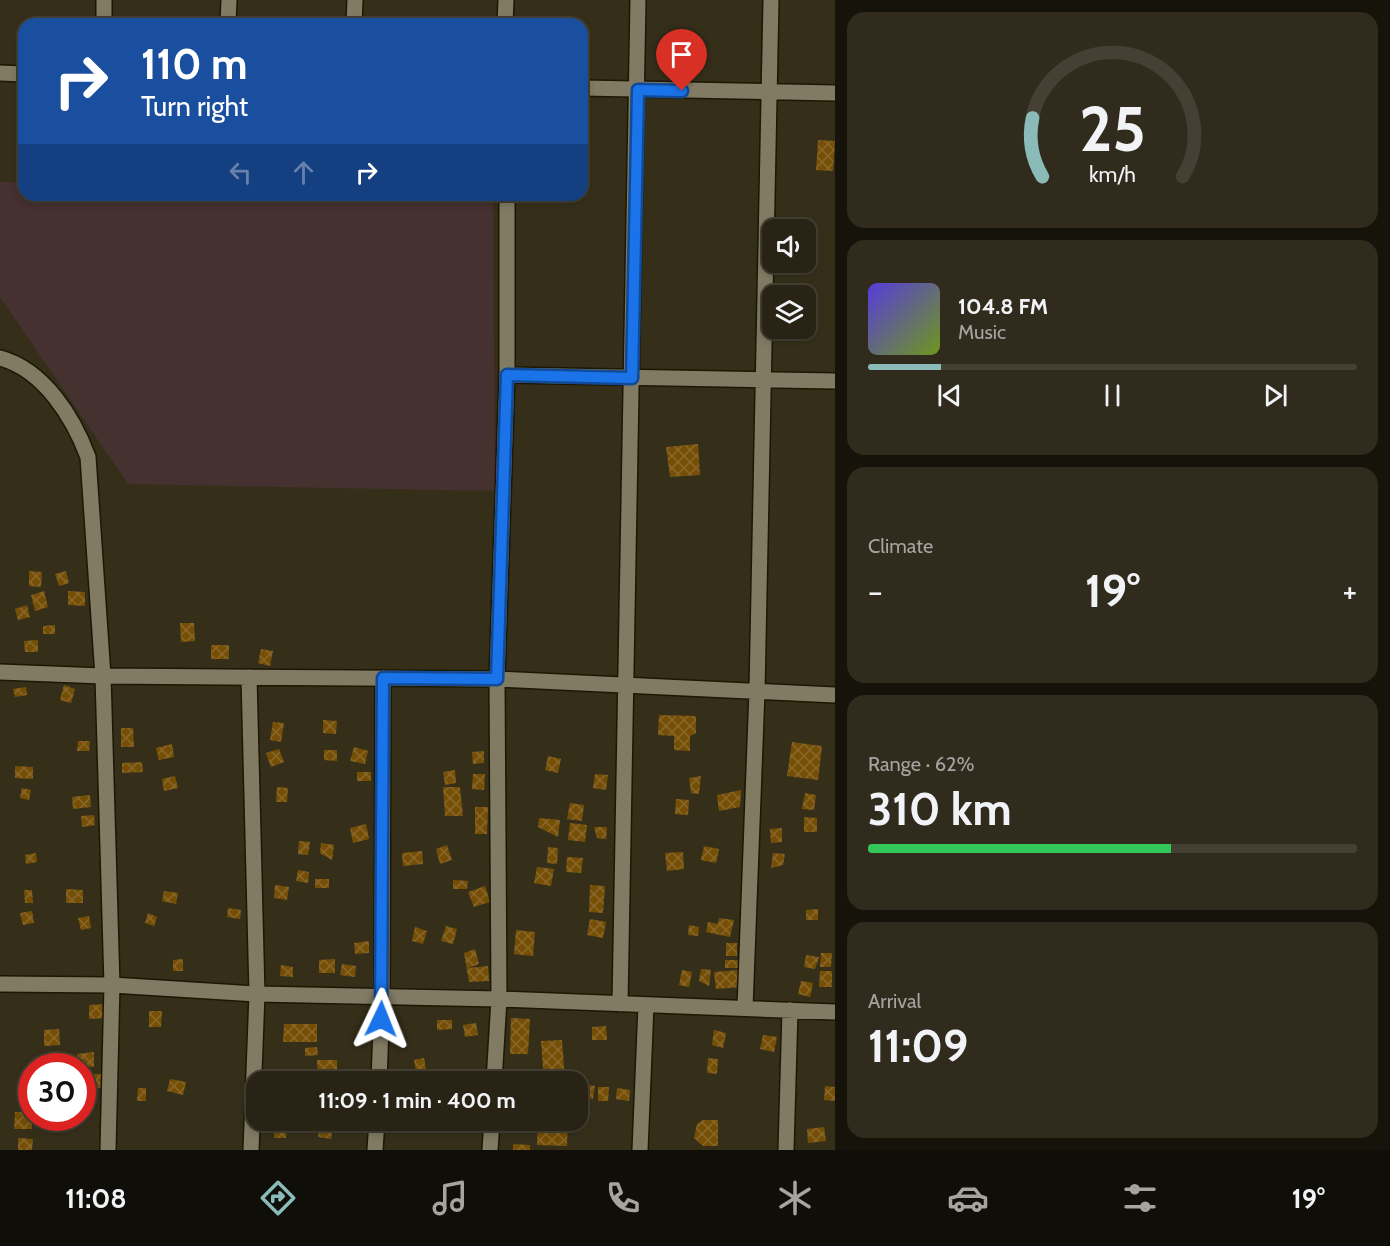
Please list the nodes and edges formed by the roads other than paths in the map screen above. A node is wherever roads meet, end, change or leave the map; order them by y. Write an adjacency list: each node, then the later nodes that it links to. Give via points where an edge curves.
1 (104, 0): 7 (street)
2 (229, 0): 8 (street)
3 (355, 0): 9 (street)
4 (506, 0): 10 (street)
5 (638, 0): 14 (street)
6 (771, 0): 15 (street)
7 (104, 18)
8 (228, 18)
9 (354, 18)
10 (506, 18)
11 (0, 73): 12 (street)
12 (18, 74)
13 (588, 88): 14 (street)
14 (638, 90): 15 (street); 20 (street)
15 (770, 93): 16 (street); 21 (street)
16 (835, 93)
17 (507, 201): 19 (street)
18 (0, 358): 24 (street, via 33,372 77,429 88,457)
19 (507, 375): 20 (street); 27 (street)
20 (632, 378): 21 (street); 28 (street)
21 (764, 380): 22 (street); 29 (street)
22 (835, 381)
23 (0, 672): 24 (street)
24 (103, 676): 25 (street); 32 (street)
25 (249, 677): 26 (street); 33 (street)
26 (383, 678): 27 (street); 34 (street)
27 (497, 679): 28 (street); 35 (street)
28 (626, 685): 29 (street); 36 (street)
29 (757, 691): 30 (street); 38 (street)
30 (835, 695)
31 (0, 984): 32 (street)
32 (112, 985): 33 (street); 45 (street)
33 (257, 994): 34 (street); 46 (street)
34 (382, 998): 35 (street); 41 (street)
35 (499, 999): 36 (street); 42 (street)
36 (620, 1004): 37 (street)
37 (646, 1005): 38 (street); 49 (street)
38 (745, 1008): 39 (street)
39 (790, 1010): 40 (street); 50 (street)
40 (835, 1012)
41 (379, 1071)
42 (495, 1071)
43 (376, 1131): 47 (street)
44 (491, 1131): 48 (street)
45 (108, 1150)
46 (251, 1150)
47 (375, 1150)
48 (490, 1150)
49 (640, 1150)
50 (786, 1150)

